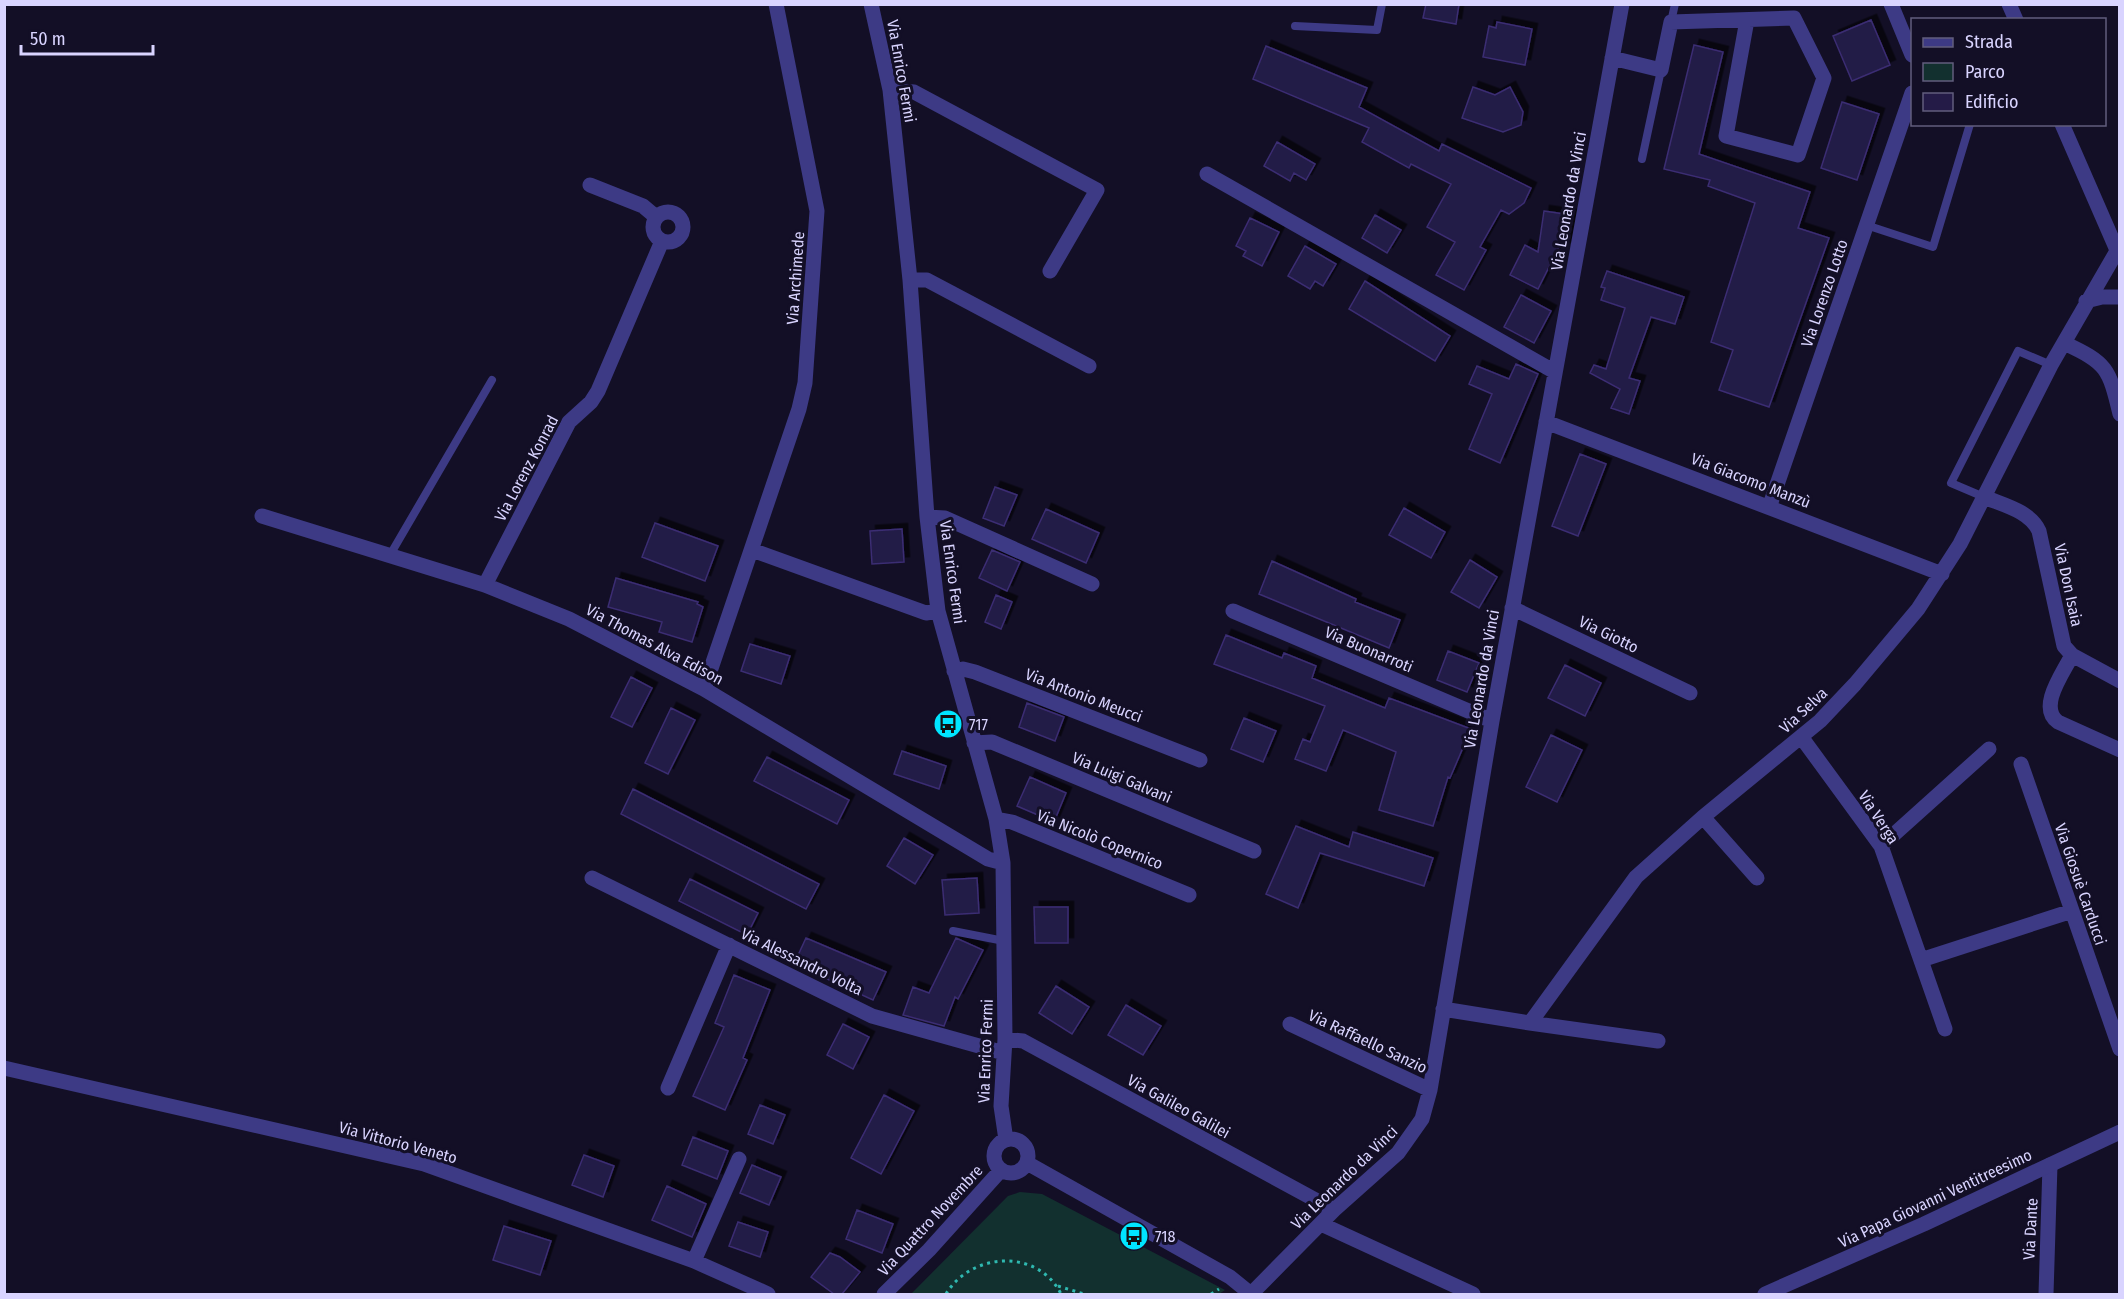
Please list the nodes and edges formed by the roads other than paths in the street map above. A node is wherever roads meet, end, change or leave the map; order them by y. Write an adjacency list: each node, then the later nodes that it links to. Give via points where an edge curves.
1 (776, 4): 41 (street, Via Archimede, via 817,211 817,233 805,383)
2 (871, 4): 15 (street, Via Enrico Fermi)
3 (1382, 4): 11 (lane, via 1377,30)
4 (1622, 4): 13 (street, Via Leonardo da Vinci)
5 (1675, 4): 10 (lane)
6 (1891, 4): 12 (street)
7 (2009, 4): 8 (street)
8 (2015, 18)
9 (1748, 20): 9 (street, via 1794,18 1824,78 1798,155 1726,136); 10 (street)
10 (1671, 22): 14 (street)
11 (1296, 26)
12 (1911, 54)
13 (1612, 58): 14 (street); 33 (street, Via Leonardo da Vinci)
14 (1661, 70): 19 (lane)
15 (890, 90): 26 (street, via 914,92 1097,190); 27 (street, Via Enrico Fermi)
16 (1911, 96): 23 (street, Via Lorenzo Lotto)
17 (1969, 126): 23 (lane, via 1933,247)
18 (2063, 126): 25 (street)
19 (1642, 159)
20 (1207, 174): 33 (street)
21 (590, 185): 22 (street, via 643,206)
22 (656, 217): 24 (street, via 654,232); 24 (street, via 670,212 677,214 683,224 677,239)
23 (1866, 225): 38 (street, Via Lorenzo Lotto)
24 (662, 241): 45 (street, Via Lorenz Konrad, via 598,391 569,422)
25 (2117, 246): 29 (street, Via Selva)
26 (1050, 272)
27 (910, 280): 32 (street, via 927,280); 40 (street, Via Enrico Fermi)
28 (2120, 297): 29 (street)
29 (2086, 301): 30 (street, Via Selva)
30 (2064, 343): 31 (street, Via Selva); 35 (street, via 2090,355 2104,367)
31 (2051, 365): 37 (street, Via Selva); 37 (lane, via 2018,351 1951,483)
32 (1089, 366)
33 (1555, 372): 36 (street, Via Leonardo da Vinci)
34 (492, 380): 42 (lane)
35 (2120, 414)
36 (1546, 422): 38 (street, Via Giacomo Manzù); 46 (street, Via Leonardo da Vinci)
37 (1984, 497): 43 (street, Via Selva); 49 (street, Via Don Isaia, via 2026,515 2037,526 2062,641)
38 (1770, 506): 43 (street, Via Giacomo Manzù)
39 (262, 516): 42 (street, Via Thomas Alva Edison)
40 (927, 517): 44 (street, via 945,518); 47 (street, Via Enrico Fermi)
41 (752, 550): 47 (street, via 926,613); 52 (street, Via Archimede)
42 (390, 555): 45 (street, Via Thomas Alva Edison)
43 (1942, 574): 55 (street, Via Selva, via 1855,684)
44 (1092, 584)
45 (485, 585): 52 (street, Via Thomas Alva Edison, via 569,619)
46 (1512, 608): 53 (street, Via Giotto); 54 (street, Via Leonardo da Vinci)
47 (938, 611): 50 (street, Via Enrico Fermi)
48 (1233, 611): 54 (street, Via Buonarroti)
49 (2072, 655): 51 (street); 58 (street, via 2051,699 2051,716)
50 (954, 671): 56 (street, Via Enrico Fermi); 59 (street, Via Antonio Meucci, via 975,672)
51 (2120, 681)
52 (704, 689): 65 (street, Via Thomas Alva Edison, via 988,859)
53 (1690, 693)
54 (1492, 721): 74 (street, Via Leonardo da Vinci)
55 (1802, 738): 61 (street, Via Selva); 63 (street, Via Verga)
56 (974, 743): 62 (street, Via Enrico Fermi); 64 (street, Via Luigi Galvani, via 992,742)
57 (1989, 749): 63 (street)
58 (2120, 750)
59 (1200, 760)
60 (2021, 764): 69 (street, Via Giosuè Carducci)
61 (1703, 817): 67 (street); 75 (street, Via Selva, via 1636,877)
62 (996, 819): 65 (street, Via Enrico Fermi); 68 (street, Via Nicolò Copernico, via 1012,822)
63 (1881, 846): 73 (street, Via Verga)
64 (1254, 851)
65 (1003, 863): 71 (street, Via Enrico Fermi)
66 (592, 878): 72 (street, Via Alessandro Volta)
67 (1757, 878)
68 (1189, 895)
69 (2072, 911): 73 (street); 80 (street, Via Giosuè Carducci)
70 (953, 931): 71 (lane)
71 (1004, 941): 79 (street, Via Enrico Fermi)
72 (729, 945): 79 (street, Via Alessandro Volta, via 872,1016); 82 (street)
73 (1921, 960): 77 (street, Via Verga)
74 (1443, 1009): 75 (street); 83 (street, Via Leonardo da Vinci)
75 (1530, 1023): 78 (street)
76 (1290, 1024): 83 (street, Via Raffaello Sanzio)
77 (1944, 1029)
78 (1658, 1041)
79 (1005, 1046): 85 (street, Via Enrico Fermi, via 1001,1106); 90 (street, Via Galileo Galilei, via 1023,1041)
80 (2120, 1049)
81 (4, 1068): 92 (street, Via Vittorio Veneto, via 424,1164)
82 (668, 1088)
83 (1430, 1089): 90 (street, Via Leonardo da Vinci, via 1422,1119 1411,1137)
84 (2120, 1132): 88 (street, Via Papa Giovanni Ventitreesimo)
85 (1006, 1140): 87 (street, via 1021,1143 1028,1153); 89 (street, via 995,1150 995,1163)
86 (738, 1159): 92 (street)
87 (1027, 1162): 89 (street, via 1014,1173); 95 (street, via 1230,1277)
88 (2050, 1165): 97 (street, Via Papa Giovanni Ventitreesimo); 98 (street, Via Dante)
89 (1001, 1170): 94 (street, Via Quattro Novembre)
90 (1334, 1210): 91 (street, Via Leonardo da Vinci)
91 (1321, 1224): 95 (street, Via Leonardo da Vinci); 96 (street)
92 (694, 1261): 93 (street, Via Vittorio Veneto)
93 (768, 1294)
94 (884, 1294)
95 (1251, 1294)
96 (1473, 1294)
97 (1765, 1294)
98 (2046, 1294)

